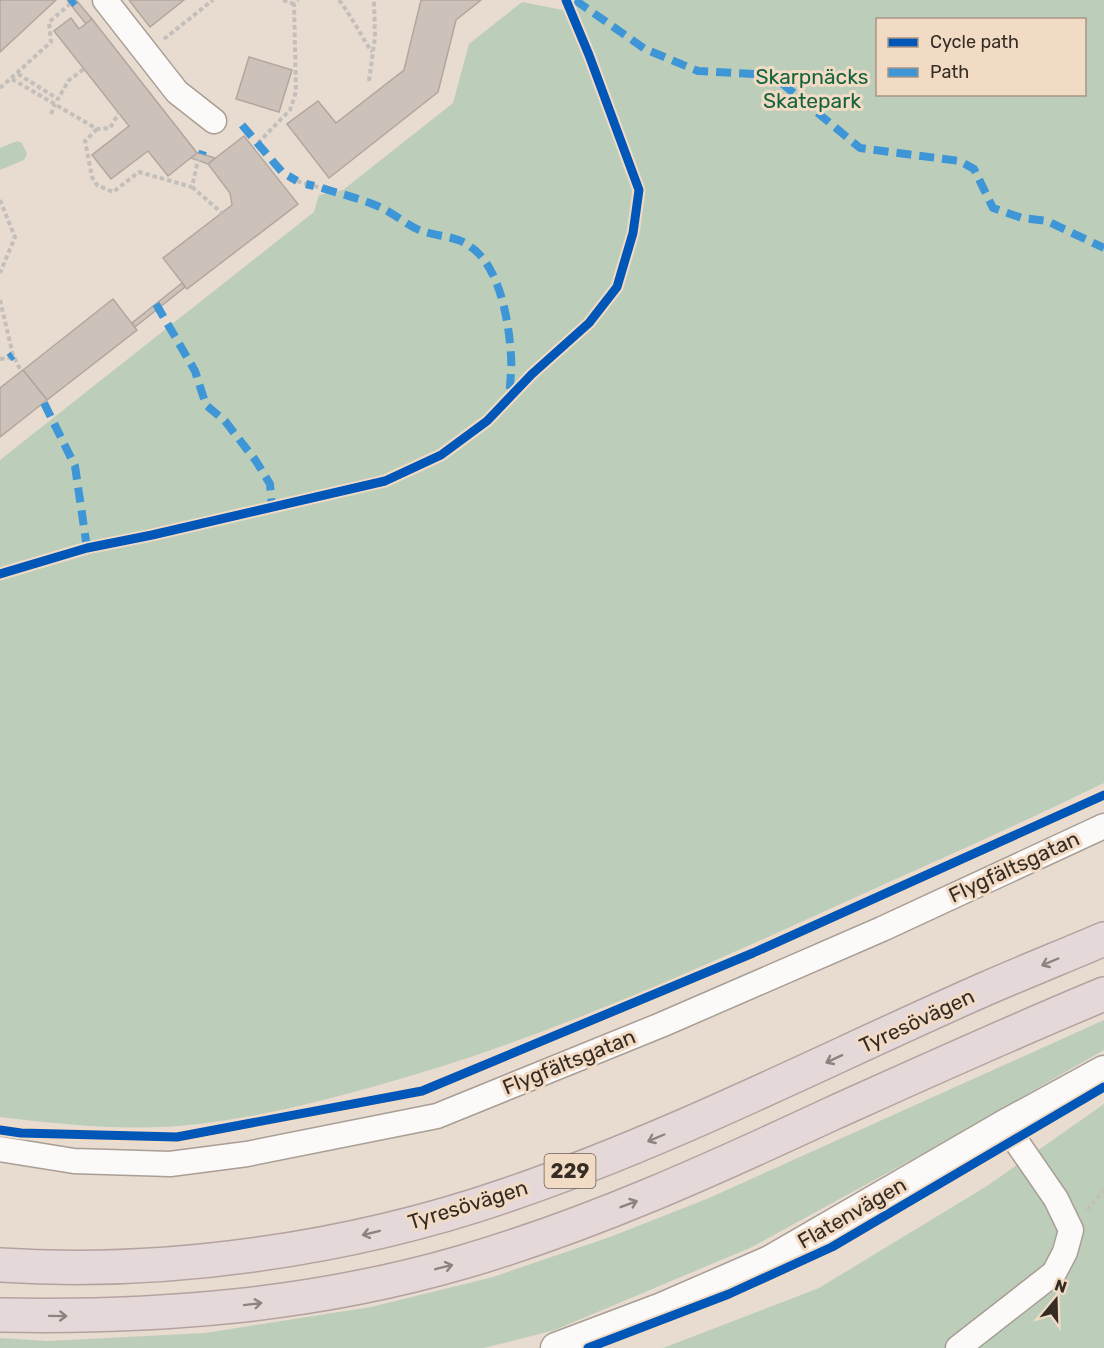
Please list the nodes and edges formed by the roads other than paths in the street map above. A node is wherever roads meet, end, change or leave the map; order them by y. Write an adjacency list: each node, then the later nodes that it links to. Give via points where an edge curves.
1 (105, 0): 2 (street, via 177,92)
2 (214, 121)
3 (1104, 826): 8 (street, Flygfältsgatan, via 672,1020 437,1116 247,1154 170,1164 74,1161)
4 (1104, 939): 9 (highway, Tyresövägen / 229, one-way to 9, via 986,988 655,1139 507,1196 362,1236 287,1249 119,1266)
5 (1104, 994): 10 (highway, 229, one-way to 5, via 74,1316 216,1308 368,1286 462,1262 554,1233 641,1199)
6 (1104, 1071): 7 (street, Flatenvägen)
7 (1005, 1125): 11 (street, Flatenvägen, via 770,1261); 12 (street, via 1056,1198 1071,1230 1054,1273)
8 (0, 1149)
9 (0, 1265)
10 (0, 1315)
11 (556, 1348)
12 (958, 1348)

